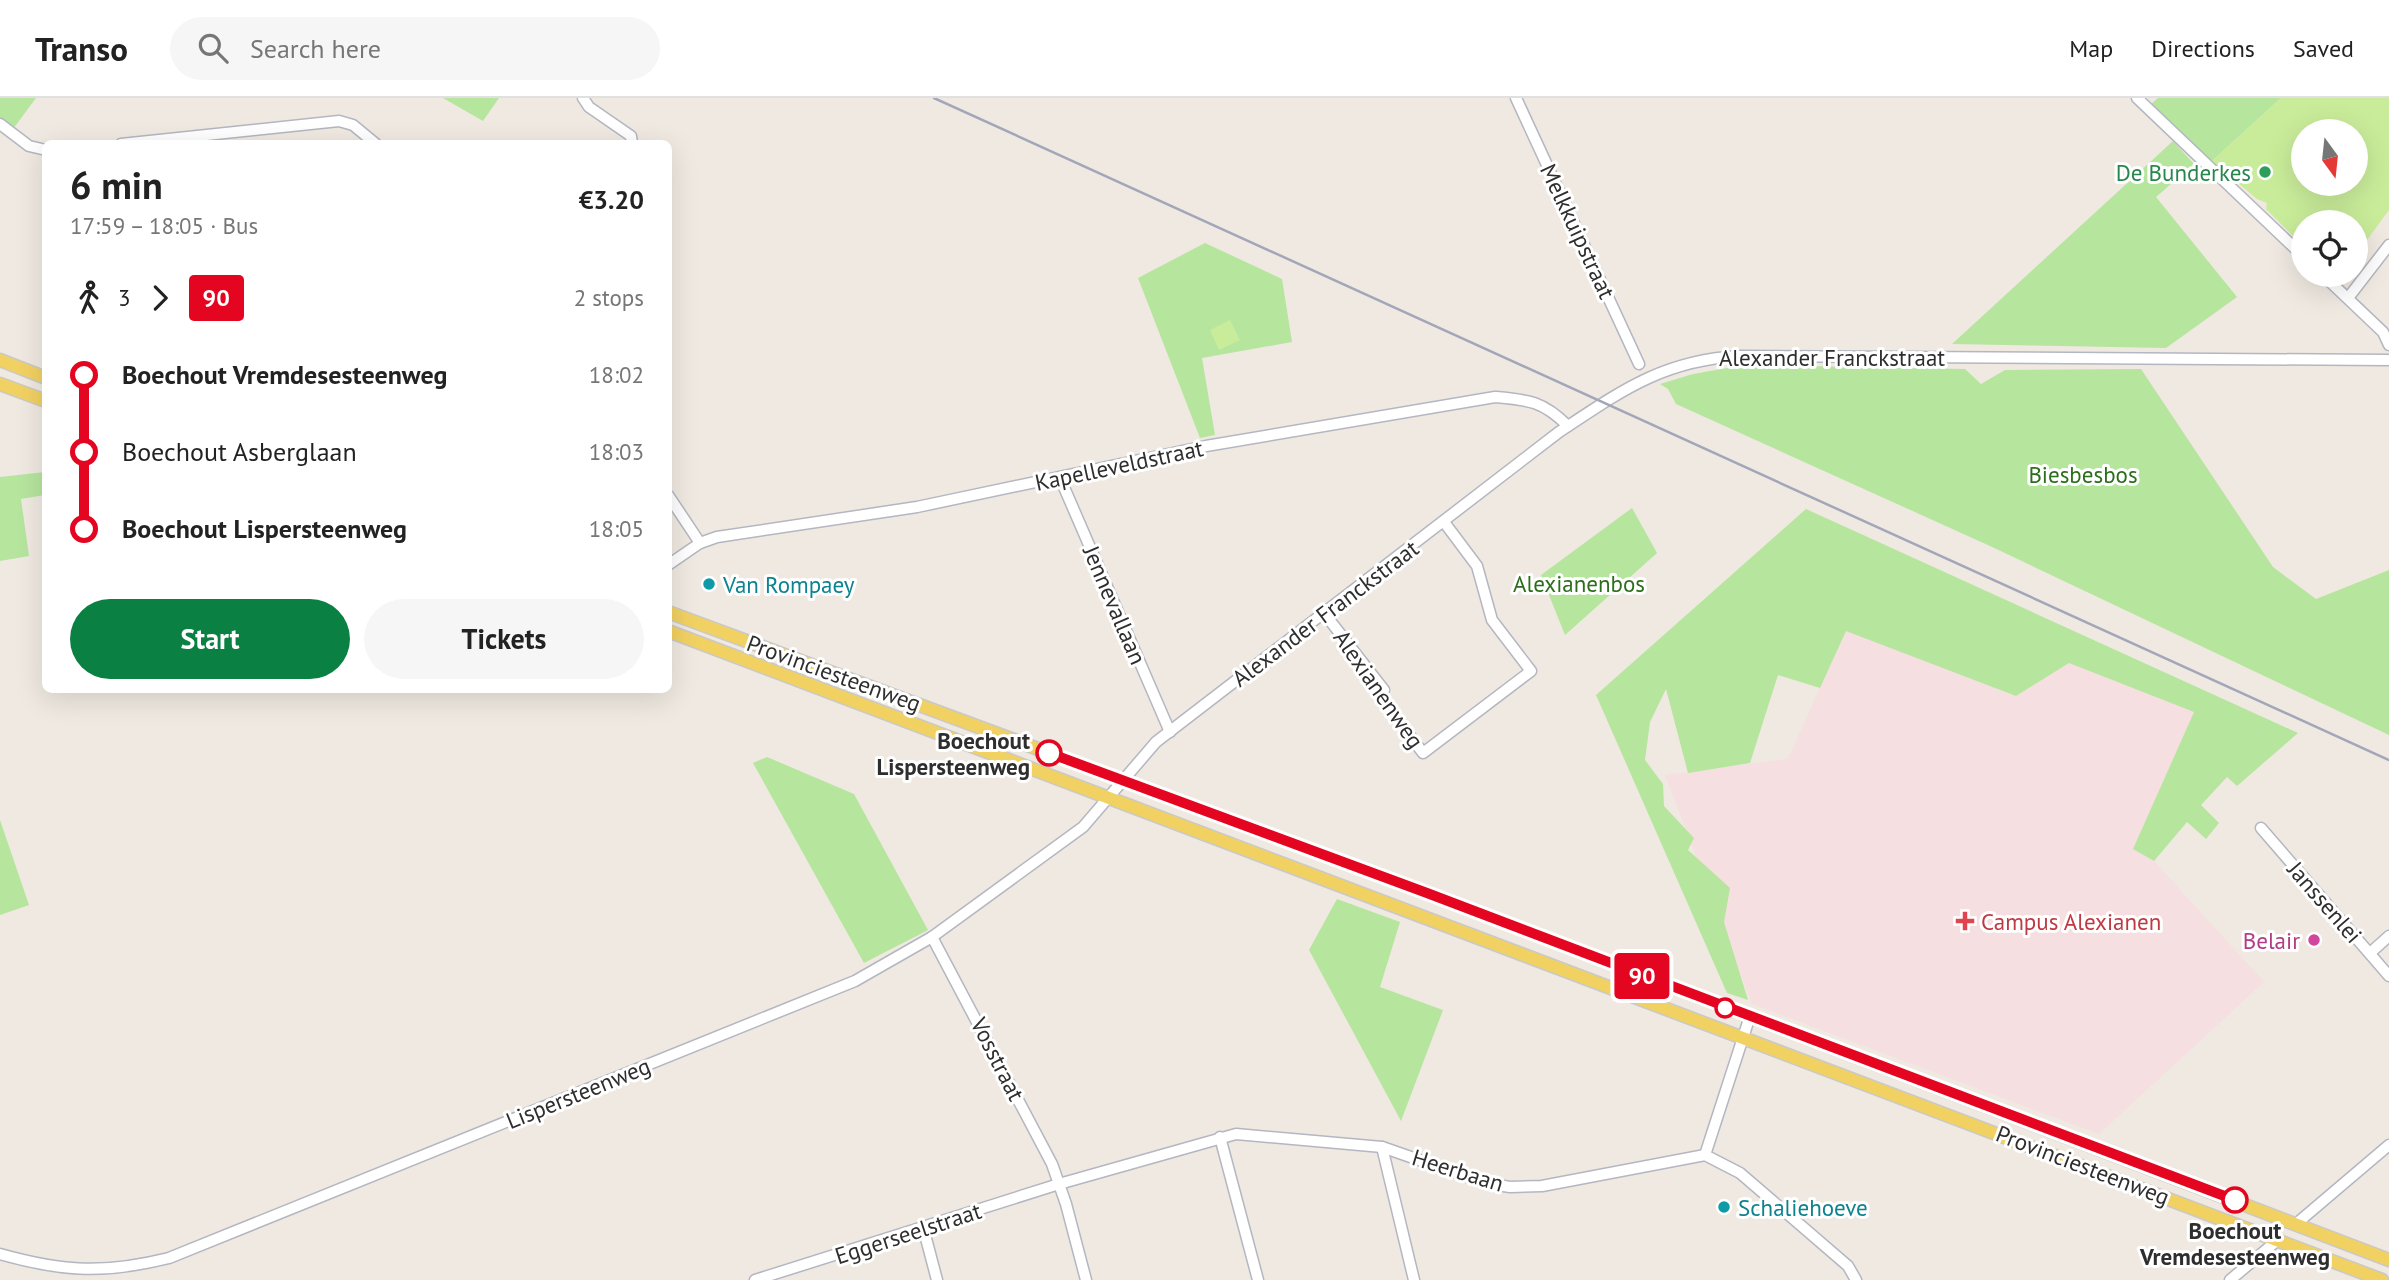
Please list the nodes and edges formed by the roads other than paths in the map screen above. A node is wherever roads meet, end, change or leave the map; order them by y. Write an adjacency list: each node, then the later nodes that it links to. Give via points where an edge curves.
1 (583, 98): 7 (street)
2 (1516, 98): 16 (street, Melkkuipstraat)
3 (2137, 98): 9 (street)
4 (0, 124): 8 (street, via 29,146)
5 (159, 140): 6 (street, via 339,121 353,125)
6 (371, 140)
7 (632, 140)
8 (42, 149)
9 (2291, 245)
10 (2389, 245): 12 (street)
11 (2336, 287): 12 (street)
12 (2348, 298): 13 (street, via 2383,332)
13 (2389, 345)
14 (0, 360): 17 (main road)
15 (2389, 360): 20 (street, Alexander Franckstraat, via 1721,357 1698,359 1650,375)
16 (1639, 364)
17 (42, 376)
18 (0, 384): 19 (main road)
19 (42, 400)
20 (1568, 426): 21 (street, Kapelleveldstraat, via 1545,406 1495,397 1206,446); 23 (street, Alexander Franckstraat)
21 (1060, 478): 24 (street, Kapelleveldstraat, via 917,507 741,532); 29 (street, Jennevallaan)
22 (672, 501): 24 (street)
23 (1444, 522): 27 (street, Alexander Franckstraat); 27 (street, Alexianenweg, via 1477,565 1492,620 1531,671 1423,753 1379,695 1384,690)
24 (700, 543): 25 (street, Kapelleveldstraat)
25 (672, 562)
26 (672, 613): 30 (main road, Provinciesteenweg)
27 (1324, 613): 29 (street, Alexander Franckstraat)
28 (672, 633): 31 (main road, Provinciesteenweg)
29 (1170, 732): 30 (street, Alexander Franckstraat)
30 (1123, 781): 31 (street, Alexander Franckstraat); 37 (main road, Provinciesteenweg)
31 (1109, 798): 34 (street, Lispersteenweg, via 1083,827); 38 (main road, Provinciesteenweg)
32 (2261, 828): 35 (street, Janssenlei)
33 (2389, 936): 35 (street)
34 (932, 937): 43 (street, Vosstraat, via 1000,1061); 49 (street, Lispersteenweg, via 855,981 196,1248)
35 (2370, 953): 36 (street, Janssenlei)
36 (2389, 976)
37 (1750, 1016): 38 (street); 44 (main road, Provinciesteenweg)
38 (1744, 1039): 42 (street); 46 (main road, Provinciesteenweg)
39 (1220, 1137): 41 (street, Heerbaan, via 1236,1134); 43 (street, Heerbaan); 53 (street)
40 (2389, 1145): 44 (street)
41 (1382, 1147): 42 (street, Heerbaan, via 1485,1183 1510,1187 1542,1186); 54 (street)
42 (1705, 1155): 55 (street, via 1740,1173 1843,1261)
43 (1059, 1184): 45 (street, Eggerseelstraat); 52 (street, Vosstraat)
44 (2296, 1224): 46 (main road); 48 (main road, Provinciesteenweg)
45 (923, 1227): 50 (street, Eggerseelstraat); 51 (street)
46 (2279, 1238): 56 (street); 57 (main road, Provinciesteenweg)
47 (0, 1254): 49 (street, Lispersteenweg)
48 (2389, 1260)
49 (108, 1275)
50 (755, 1280)
51 (937, 1280)
52 (1086, 1280)
53 (1258, 1280)
54 (1414, 1280)
55 (1856, 1280)
56 (2230, 1280)
57 (2382, 1280)

